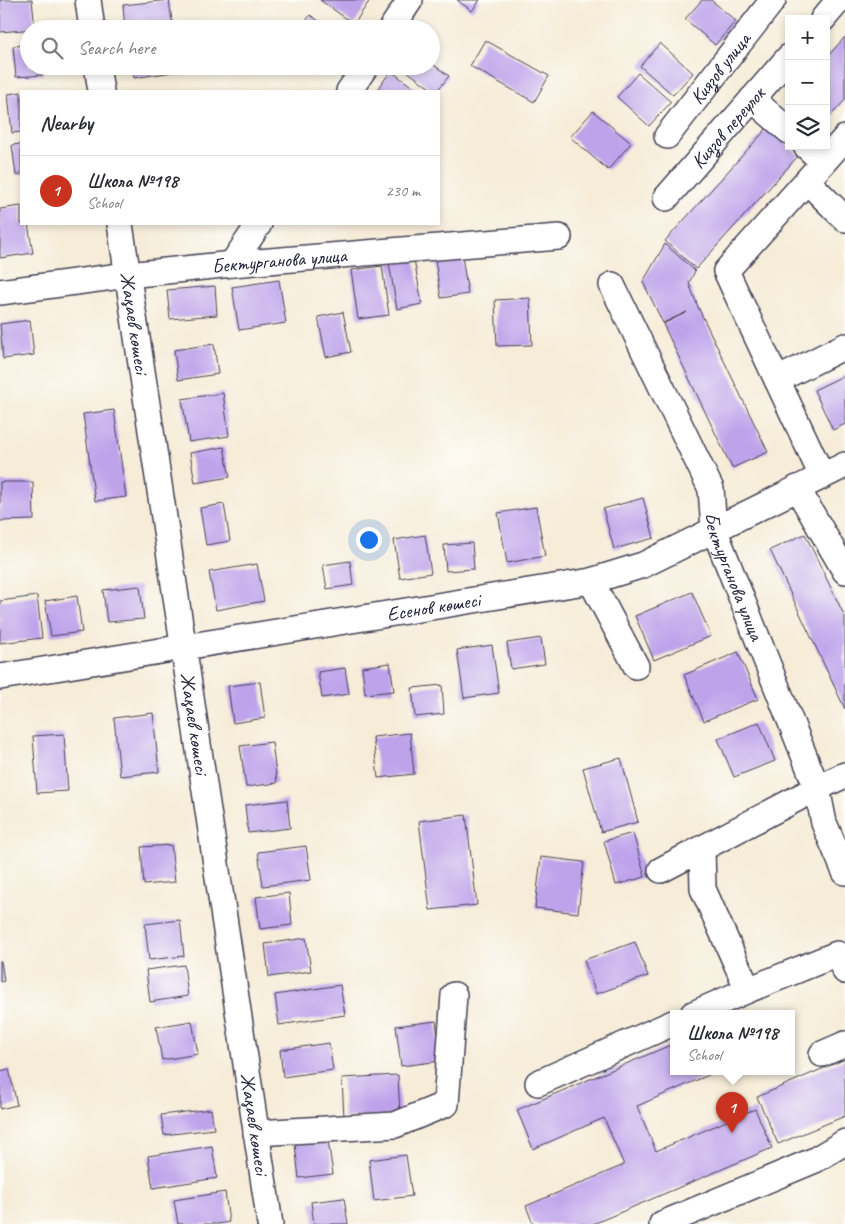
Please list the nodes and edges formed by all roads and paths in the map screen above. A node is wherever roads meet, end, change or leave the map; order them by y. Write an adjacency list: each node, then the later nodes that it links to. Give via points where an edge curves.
1 (88, 0): 6 (street)
2 (410, 0): 7 (street)
3 (773, 0): 15 (street, Киязов улица)
4 (839, 0): 5 (street)
5 (826, 15)
6 (91, 20)
7 (397, 20)
8 (786, 60): 13 (street, Киязов переулок)
9 (98, 75): 11 (street)
10 (360, 75): 12 (street)
11 (101, 90)
12 (350, 90)
13 (752, 99): 14 (street); 19 (street, Киязов переулок)
14 (785, 128)
15 (667, 136)
16 (845, 138): 17 (street)
17 (815, 154): 18 (street)
18 (807, 181): 20 (street); 29 (street, via 726,271)
19 (666, 198)
20 (845, 219)
21 (120, 225): 25 (street, Жақаев көшесі)
22 (258, 225): 24 (street)
23 (559, 237): 24 (street, Бектурганова улица)
24 (232, 264): 25 (street, Бектурганова улица)
25 (128, 275): 27 (street, Бектурганова улица); 36 (street, Жақаев көшесі)
26 (612, 285): 33 (street, Бектурганова улица, via 711,489)
27 (0, 292)
28 (845, 346): 29 (street)
29 (777, 380): 31 (street)
30 (845, 465): 31 (street, Есенов көшесі)
31 (822, 476): 32 (street, Есенов көшесі)
32 (797, 488): 33 (street, Есенов көшесі); 34 (street)
33 (714, 529): 35 (street, Есенов көшесі, via 643,565); 40 (street, Бектурганова улица)
34 (845, 571)
35 (591, 581): 36 (street, Есенов көшесі); 37 (street)
36 (183, 647): 38 (street, Есенов көшесі); 52 (street, Жақаев көшесі)
37 (636, 666)
38 (0, 677)
39 (845, 776): 40 (street)
40 (817, 788): 41 (street); 43 (street, Бектурганова улица, via 824,823)
41 (702, 849): 42 (street); 45 (street, via 703,889)
42 (661, 870)
43 (845, 872)
44 (845, 971): 45 (street, via 837,954)
45 (748, 990): 47 (street)
46 (454, 995): 52 (street, via 446,1104 395,1125)
47 (702, 1010)
48 (670, 1024): 51 (street)
49 (845, 1044): 50 (street)
50 (822, 1054)
51 (538, 1083)
52 (256, 1133): 54 (street, Жақаев көшесі)
53 (845, 1142): 55 (street, via 815,1160)
54 (270, 1224)
55 (662, 1224)

